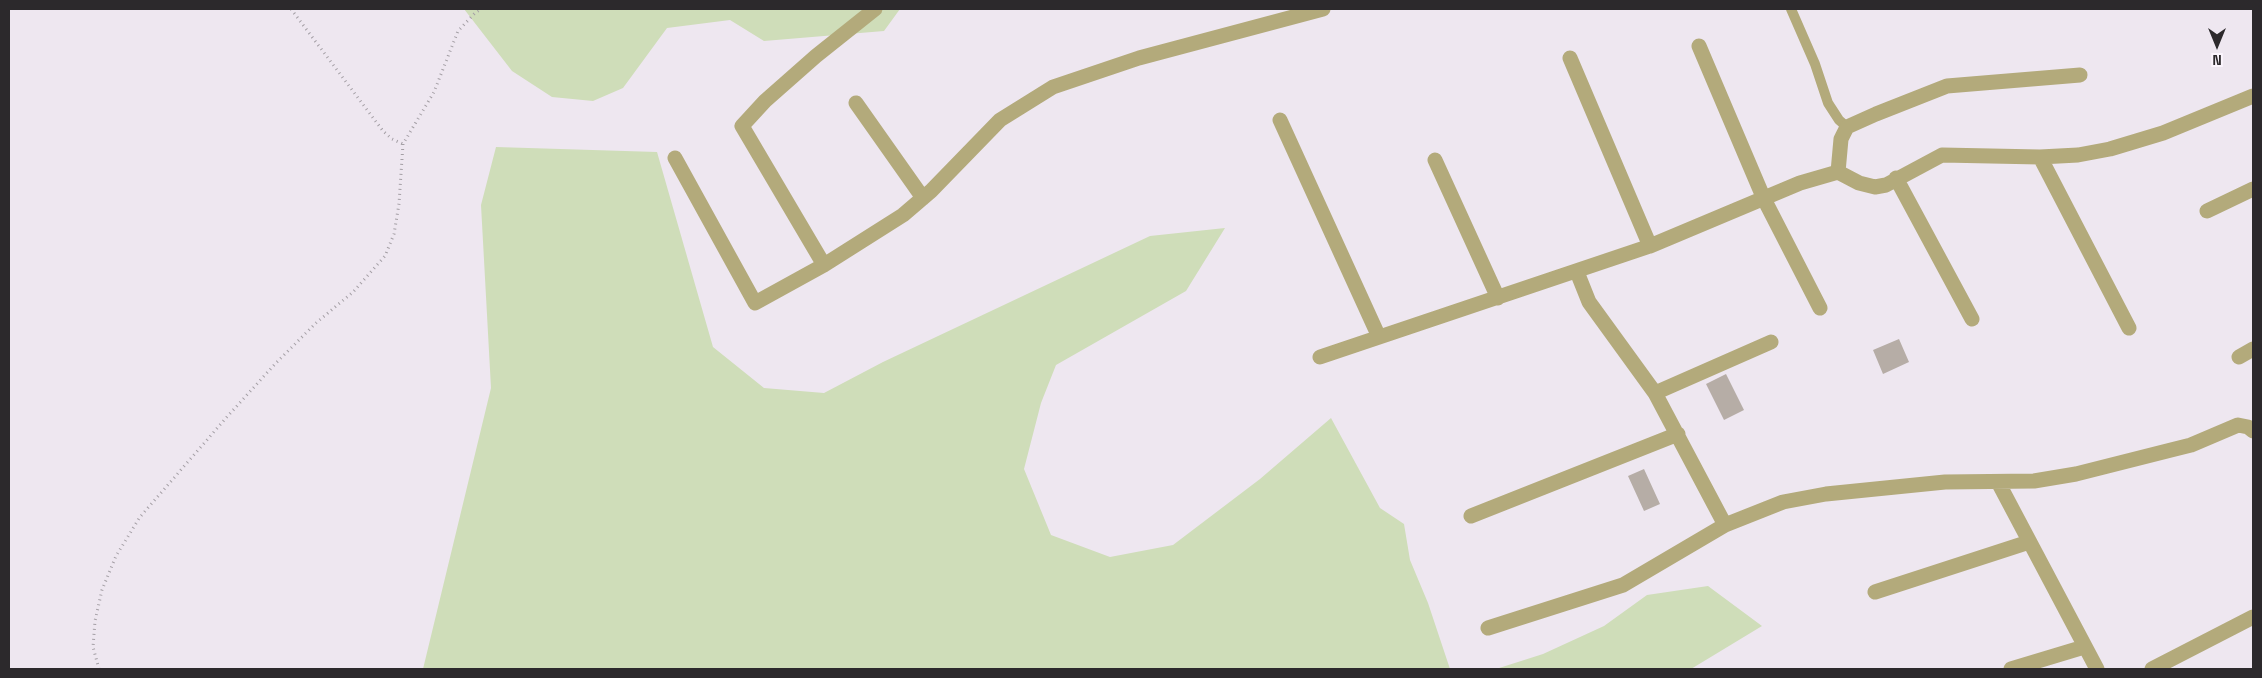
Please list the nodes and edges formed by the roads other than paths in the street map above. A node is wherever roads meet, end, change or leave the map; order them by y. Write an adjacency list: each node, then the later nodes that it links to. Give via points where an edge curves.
1 (875, 9): 21 (street, via 816,56 742,126)
2 (1323, 9): 17 (street, via 1139,58 1053,87 1000,120)
3 (1790, 9): 10 (lane, via 1815,64 1828,103)
4 (1699, 46): 18 (street)
5 (1570, 58): 20 (street)
6 (2080, 75): 10 (street, via 1947,86)
7 (2253, 96): 11 (street, via 2164,134 2078,155)
8 (856, 103): 17 (street)
9 (1280, 120): 27 (street)
10 (1847, 127): 14 (street, via 1841,139)
11 (2040, 157): 15 (street, via 1942,155); 26 (street)
12 (675, 158): 21 (street, via 755,303)
13 (1435, 160): 23 (street)
14 (1838, 172): 15 (street, via 1859,183 1876,187); 18 (street, via 1800,182)
15 (1896, 178): 25 (street)
16 (2253, 188): 19 (street)
17 (922, 198): 21 (street, via 903,215)
18 (1764, 199): 20 (street); 24 (street)
19 (2207, 211)
20 (1650, 246): 22 (street)
21 (824, 265)
22 (1577, 272): 23 (street); 32 (street, via 1589,302)
23 (1498, 298): 27 (street)
24 (1820, 308)
25 (1972, 319)
26 (2128, 328)
27 (1379, 337): 30 (street)
28 (1771, 342): 32 (street)
29 (2253, 349): 31 (street)
30 (1320, 357)
31 (2239, 357)
32 (1655, 392): 34 (street)
33 (2253, 431): 35 (street, via 2238,425 2191,445 2076,474 2034,481)
34 (1678, 434): 36 (street); 37 (street)
35 (1998, 482): 37 (street, via 1945,482 1826,494 1783,502); 38 (street)
36 (1471, 516)
37 (1725, 525): 41 (street, via 1623,585)
38 (2029, 542): 39 (street); 42 (street)
39 (1875, 592)
40 (2253, 617): 45 (street)
41 (1488, 628)
42 (2084, 647): 43 (street); 44 (street)
43 (2011, 669)
44 (2097, 669)
45 (2152, 669)

